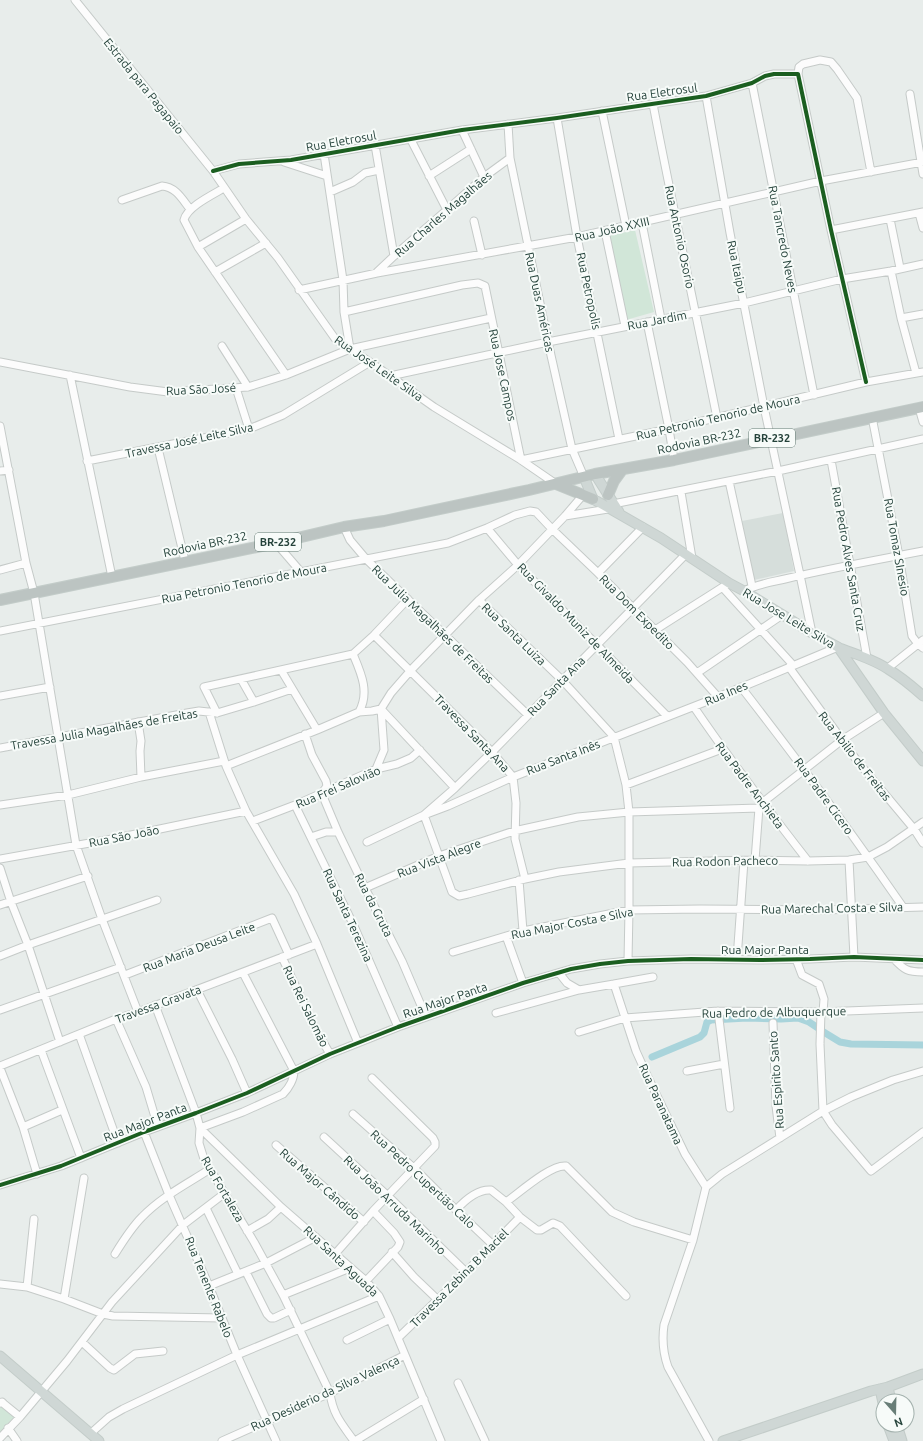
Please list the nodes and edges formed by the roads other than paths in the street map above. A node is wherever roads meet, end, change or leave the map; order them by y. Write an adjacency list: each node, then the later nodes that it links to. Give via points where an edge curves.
1 (75, 0): 19 (street, Estrada para Pagapaio)
2 (798, 74): 3 (street, Rua Eletrosul, via 774,74); 20 (street, via 799,67 803,64 820,60 827,61 837,69 857,98); 25 (street)
3 (752, 83): 5 (street, Rua Eletrosul); 28 (street, Rua Tancredo Neves)
4 (910, 94): 17 (street)
5 (706, 96): 6 (street, Rua Eletrosul); 30 (street, Rua Itaipu)
6 (653, 104): 7 (street, Rua Eletrosul); 34 (street, Rua Antonio Osorio)
7 (602, 111): 8 (street, Rua Eletrosul); 39 (street)
8 (557, 118): 9 (street, Rua Eletrosul); 43 (street, Rua Petropolis)
9 (508, 124): 10 (street, Rua Eletrosul); 15 (street, Rua Duas Américas)
10 (462, 130): 11 (street, Rua Eletrosul); 13 (street)
11 (411, 140): 12 (street, Rua Eletrosul); 23 (street)
12 (375, 145): 14 (street, Rua Eletrosul); 18 (street)
13 (471, 149): 23 (street); 24 (street)
14 (324, 154): 16 (street, Rua Eletrosul); 22 (street)
15 (510, 158): 24 (street, Rua Charles Magalhães); 45 (street, Rua Duas Américas)
16 (280, 161): 19 (street, Rua Eletrosul, via 238,164); 22 (street)
17 (922, 162): 20 (street, Rua João XXIII); 21 (street)
18 (379, 170): 27 (street, via 365,173 353,182); 48 (street)
19 (213, 171): 26 (street, Rua José Leite Silva)
20 (871, 172): 25 (street, Rua João XXIII)
21 (923, 174)
22 (327, 176): 27 (street)
23 (429, 176): 32 (street)
24 (484, 177): 32 (street, Rua Charles Magalhães)
25 (821, 181): 28 (street, Rua João XXIII); 41 (street)
26 (224, 188): 31 (street); 36 (street, Rua José Leite Silva)
27 (330, 192): 55 (street)
28 (773, 192): 30 (street, Rua João XXIII); 57 (street, Rua Tancredo Neves)
29 (122, 200): 31 (street, via 162,186 175,190)
30 (725, 203): 34 (street, Rua João XXIII); 58 (street, Rua Itaipu)
31 (190, 209): 46 (street, via 184,220)
32 (447, 210): 48 (street, Rua Charles Magalhães)
33 (921, 212): 35 (street); 40 (street)
34 (674, 214): 38 (street, Rua João XXIII); 60 (street, Rua Antonio Osorio)
35 (890, 218): 41 (street); 50 (street)
36 (246, 220): 44 (street, Rua José Leite Silva); 46 (street)
37 (474, 221): 47 (street)
38 (642, 223): 39 (street, Rua João XXIII); 64 (street)
39 (626, 226): 42 (street, Rua João XXIII)
40 (923, 228)
41 (831, 230): 54 (street)
42 (605, 231): 43 (street, Rua João XXIII); 66 (street)
43 (577, 237): 45 (street, Rua João XXIII); 67 (street, Rua Petropolis)
44 (266, 243): 52 (street); 56 (street, Rua José Leite Silva)
45 (528, 246): 47 (street, Rua João XXIII); 68 (street, Rua Duas Américas)
46 (198, 248): 52 (street)
47 (482, 255): 53 (street, Rua João XXIII)
48 (394, 256): 53 (street, Rua Charles Magalhães)
49 (923, 264): 50 (street, Rua Jardim)
50 (900, 268): 51 (street, Rua Jardim)
51 (891, 271): 54 (street, Rua Jardim); 63 (street)
52 (215, 272): 76 (street)
53 (377, 272): 55 (street, Rua João XXIII)
54 (842, 279): 57 (street, Rua Jardim); 78 (street)
55 (342, 280): 56 (street, Rua João XXIII); 59 (street)
56 (299, 290): 70 (street, Rua José Leite Silva, via 336,340)
57 (793, 290): 58 (street, Rua Jardim); 81 (street, Rua Tancredo Neves)
58 (744, 303): 60 (street, Rua Jardim); 82 (street, Rua Itaipu)
59 (344, 312): 62 (street, Rua Jose Campos, via 478,283 483,284 487,291); 70 (street)
60 (696, 312): 64 (street, Rua Jardim); 85 (street, Rua Antonio Osorio)
61 (923, 314): 63 (street)
62 (491, 318): 70 (street, Rua São José); 71 (street, Rua Jose Campos)
63 (901, 318): 74 (street)
64 (662, 319): 65 (street, Rua Jardim)
65 (647, 322): 66 (street, Rua Jardim); 89 (street)
66 (626, 326): 67 (street, Rua Jardim)
67 (597, 332): 68 (street, Rua Jardim); 91 (street, Rua Petropolis)
68 (548, 342): 71 (street, Rua Jardim); 94 (street, Rua Duas Américas)
69 (222, 346): 79 (street)
70 (350, 349): 73 (street, Rua José Leite Silva); 76 (street, Rua São José)
71 (499, 352): 77 (street, Rua Jardim); 97 (street, Rua Jose Campos)
72 (0, 362): 75 (street, Rua São José)
73 (370, 362): 77 (street, Rua José Leite Silva); 88 (street, Travessa José Leite Silva, via 283,415)
74 (919, 373): 78 (street, Rua Petronio Tenorio de Moura)
75 (70, 375): 80 (street, Rua São José, via 168,392); 96 (street)
76 (286, 375): 79 (street, Rua São José)
77 (390, 376): 97 (street, Rua José Leite Silva, via 445,414)
78 (866, 382): 81 (street, Rua Petronio Tenorio de Moura)
79 (248, 387): 80 (street, Rua São José)
80 (236, 388): 88 (street)
81 (814, 395): 82 (street, Rua Petronio Tenorio de Moura)
82 (764, 407): 85 (street, Rua Petronio Tenorio de Moura); 90 (street, Rua Itaipu)
83 (921, 408): 84 (highway, Rodovia BR-232 / BR-232); 86 (street)
84 (872, 417): 90 (highway, Rodovia BR-232 / BR-232); 95 (street, Rua Tomaz SInesio)
85 (717, 418): 89 (street, Rua Petronio Tenorio de Moura)
86 (923, 422)
87 (0, 426): 100 (street)
88 (249, 429): 93 (street, Travessa José Leite Silva)
89 (669, 429): 91 (street, Rua Petronio Tenorio de Moura); 98 (street)
90 (771, 438): 98 (highway, Rodovia BR-232 / BR-232); 103 (street, Rua Itaipu)
91 (619, 439): 94 (street, Rua Petronio Tenorio de Moura)
92 (923, 439): 95 (street)
93 (158, 448): 96 (street, Travessa José Leite Silva); 122 (street)
94 (572, 448): 97 (street, Rua Petronio Tenorio de Moura); 105 (street, Rua Duas Américas)
95 (879, 449): 99 (street); 120 (street, Rua Tomaz SInesio)
96 (87, 460): 130 (street)
97 (521, 460): 107 (street, Rua José Leite Silva)
98 (674, 460): 101 (highway, Rodovia BR-232 / BR-232)
99 (831, 460): 103 (street); 124 (street, Rua Pedro Alves Santa Cruz)
100 (9, 470): 102 (street); 123 (street)
101 (622, 470): 104 (highway, BR-232); 111 (highway, via 614,481)
102 (0, 471)
103 (778, 471): 106 (street); 129 (street, Rua Itaipu)
104 (595, 474): 105 (highway, BR-232); 111 (main road, Rua Jose Leite Silva)
105 (584, 477): 107 (highway, BR-232); 110 (main road)
106 (729, 481): 108 (street); 132 (street)
107 (556, 484): 109 (highway); 113 (highway, Rodovia BR-232 / BR-232, via 384,521)
108 (680, 492): 111 (street); 119 (street)
109 (583, 495): 110 (highway); 112 (street)
110 (593, 499): 111 (main road, Rua Jose Leite Silva)
111 (610, 503): 112 (street); 114 (main road, Rua Jose Leite Silva)
112 (565, 516): 116 (street)
113 (344, 527): 117 (highway, Rodovia BR-232 / BR-232); 121 (street, Rua Julia Magalhães de Freitas, via 350,540)
114 (642, 527): 119 (main road, Rua Jose Leite Silva); 128 (street)
115 (487, 528): 116 (street, Rua Dom Expedito, via 530,511 536,512); 121 (street, Rua Petronio Tenorio de Moura, via 448,543); 125 (street, Rua Givaldo Muniz de Almeida)
116 (552, 530): 125 (street); 128 (street, Rua Dom Expedito)
117 (276, 543): 122 (highway, Rodovia BR-232 / BR-232); 127 (street)
118 (923, 551): 120 (street)
119 (689, 556): 131 (main road, Rua Jose Leite Silva); 137 (street, Rua Santa Ana)
120 (899, 556): 124 (street); 146 (street, Rua Tomaz SInesio, via 912,636)
121 (366, 559): 127 (street, Rua Petronio Tenorio de Moura); 134 (street, Rua Julia Magalhães de Freitas)
122 (185, 561): 130 (highway, Rodovia BR-232 / BR-232)
123 (26, 563): 126 (street); 133 (street)
124 (850, 564): 129 (street); 150 (street, Rua Pedro Alves Santa Cruz)
125 (518, 565): 136 (street); 147 (street, Rua Givaldo Muniz de Almeida)
126 (0, 570)
127 (301, 572): 139 (street, Rua Petronio Tenorio de Moura)
128 (598, 573): 137 (street, Rua Dom Expedito)
129 (800, 575): 132 (street); 143 (street, Rua Itaipu)
130 (112, 577): 133 (highway, Rodovia BR-232 / BR-232)
131 (726, 585): 132 (main road, Rua Jose Leite Silva); 140 (street); 141 (street, Rua Abilio de Freitas)
132 (748, 588): 138 (main road, Rua Jose Leite Silva)
133 (34, 593): 135 (highway, Rodovia BR-232 / BR-232); 139 (street)
134 (408, 599): 144 (street); 145 (street, Rua Julia Magalhães de Freitas)
135 (0, 600)
136 (479, 600): 145 (street); 157 (street, Rua Santa Luiza)
137 (634, 608): 140 (street, Rua Dom Expedito); 147 (street, Rua Santa Ana)
138 (782, 615): 141 (street); 143 (main road, Rua Jose Leite Silva)
139 (39, 624): 142 (street, Rua Petronio Tenorio de Moura); 158 (street)
140 (654, 630): 155 (street, Rua Dom Expedito)
141 (762, 630): 151 (street, Rua Abilio de Freitas); 155 (street)
142 (0, 631)
143 (812, 633): 148 (main road, Rua Jose Leite Silva)
144 (374, 634): 149 (street); 154 (street, Travessa Santa Ana)
145 (445, 636): 154 (street); 170 (street, Rua Julia Magalhães de Freitas)
146 (921, 644): 152 (street)
147 (597, 645): 157 (street, Rua Santa Ana); 171 (street, Rua Givaldo Muniz de Almeida)
148 (838, 647): 150 (main road); 151 (street, Rua Ines); 169 (main road, Rua Jose Leite Silva)
149 (353, 654): 153 (street); 168 (street, via 363,686 364,701)
150 (867, 658): 152 (main road)
151 (791, 666): 159 (street, Rua Ines); 177 (street, Rua Abilio de Freitas)
152 (888, 668): 162 (main road)
153 (281, 670): 156 (street); 160 (street)
154 (411, 670): 166 (street); 181 (street, Travessa Santa Ana)
155 (697, 673): 163 (street, Rua Dom Expedito)
156 (241, 679): 164 (street); 167 (street, via 204,687)
157 (562, 680): 170 (street, Rua Santa Ana); 176 (street, Rua Santa Luiza)
158 (50, 687): 161 (street); 175 (street)
159 (741, 687): 163 (street, Rua Ines); 185 (street, Rua Padre Cicero)
160 (292, 689): 164 (street, Travessa Julia Magalhães de Freitas); 173 (street)
161 (0, 696)
162 (923, 696)
163 (718, 697): 165 (street, Rua Ines)
164 (254, 702): 167 (street, Travessa Julia Magalhães de Freitas)
165 (694, 707): 171 (street, Rua Ines); 179 (street, Rua Padre Anchieta)
166 (381, 709): 168 (street); 180 (street); 184 (street, via 385,746)
167 (213, 712): 172 (street, Travessa Julia Magalhães de Freitas, via 199,711); 183 (street)
168 (359, 712): 173 (street)
169 (884, 713): 177 (street); 182 (main road, Rua Jose Leite Silva)
170 (528, 715): 181 (street, Rua Santa Ana)
171 (667, 716): 176 (street, Rua Ines)
172 (138, 722): 175 (street, Travessa Julia Magalhães de Freitas); 186 (street)
173 (317, 730): 174 (street)
174 (305, 734): 183 (street); 191 (street, via 312,755 326,781 327,786)
175 (58, 737): 178 (street, Travessa Julia Magalhães de Freitas); 190 (street)
176 (614, 737): 187 (street, Rua Santa Inês); 188 (street)
177 (842, 740): 185 (street); 200 (street, Rua Abilio de Freitas)
178 (0, 748)
179 (722, 749): 188 (street); 194 (street, Rua Padre Anchieta)
180 (420, 750): 184 (street, Rua Frei Salovião, via 411,758); 189 (street)
181 (492, 752): 187 (street, Travessa Santa Ana); 189 (street, Rua Santa Ana)
182 (921, 756)
183 (225, 763): 186 (street); 195 (street)
184 (376, 769): 191 (street, Rua Frei Salovião)
185 (805, 770): 194 (street); 208 (street, Rua Padre Cicero)
186 (141, 777): 190 (street)
187 (513, 777): 197 (street, Rua Santa Inês); 202 (street, Travessa Santa Ana, via 516,803)
188 (626, 786): 196 (street)
189 (455, 788): 197 (street, Rua Santa Ana)
190 (68, 794): 192 (street); 206 (street)
191 (322, 794): 193 (street, Rua Frei Salovião); 201 (street, Rua da Gruta)
192 (0, 805)
193 (295, 805): 198 (street, Rua Frei Salovião); 203 (street, Rua Santa Terezina)
194 (761, 805): 196 (street, Rua Vista Alegre); 210 (street); 213 (street, Rua Padre Anchieta)
195 (246, 811): 198 (street); 206 (street, Rua São João)
196 (628, 812): 202 (street, Rua Vista Alegre, via 578,818); 214 (street)
197 (424, 815): 204 (street, Rua Santa Inês); 207 (street)
198 (253, 821): 231 (street, via 294,894)
199 (923, 822): 200 (street, Rua Rodon Pacheco)
200 (914, 829): 205 (street, Rua Abilio de Freitas); 208 (street, Rua Rodon Pacheco)
201 (338, 832): 203 (street, via 326,832); 218 (street, Rua da Gruta)
202 (514, 832): 207 (street, Rua Vista Alegre); 217 (street, Travessa Santa Ana)
203 (311, 837): 264 (street, Rua Santa Terezina, via 354,926)
204 (367, 842)
205 (923, 843)
206 (76, 845): 209 (street, Rua São João); 216 (street)
207 (439, 856): 217 (street, via 452,892 459,896); 218 (street, Rua Vista Alegre)
208 (868, 857): 211 (street, Rua Rodon Pacheco); 222 (street, Rua Padre Cicero)
209 (0, 859)
210 (755, 860): 212 (street, Rua Rodon Pacheco); 213 (street, Rua Rodon Pacheco)
211 (848, 860): 213 (street, Rua Rodon Pacheco); 225 (street)
212 (744, 861): 214 (street, Rua Rodon Pacheco); 224 (street)
213 (808, 861)
214 (629, 863): 217 (street, Rua Rodon Pacheco, via 559,872); 226 (street)
215 (0, 868): 220 (street)
216 (88, 876): 220 (street); 228 (street)
217 (522, 880): 229 (street, Travessa Santa Ana)
218 (364, 888): 259 (street, Rua da Gruta, via 402,960)
219 (157, 900): 228 (street)
220 (11, 902): 221 (street); 232 (street)
221 (0, 905)
222 (903, 907): 223 (street, Rua Marechal Costa e Silva); 225 (street, Rua Marechal Costa e Silva)
223 (923, 907)
224 (741, 909): 225 (street, Rua Marechal Costa e Silva); 226 (street, Rua Major Costa e Silva); 237 (street)
225 (852, 909): 236 (street)
226 (629, 910): 229 (street, Rua Major Costa e Silva); 241 (street)
227 (272, 918): 235 (street, Rua Rei Salomão); 246 (street, Rua Maria Deusa Leite)
228 (102, 919): 232 (street); 242 (street)
229 (523, 931): 230 (street, Rua Major Costa e Silva)
230 (506, 936): 233 (street, Rua Major Costa e Silva); 248 (street)
231 (317, 944): 235 (street, Travessa Gravata); 268 (street)
232 (28, 945): 234 (street); 252 (street)
233 (453, 952)
234 (0, 956)
235 (285, 956): 244 (street, Travessa Gravata); 270 (street, Rua Rei Salomão, via 316,1030)
236 (854, 957): 238 (street, Rua Major Panta); 239 (street, Rua Major Panta)
237 (736, 959): 238 (street, Rua Major Panta); 241 (street, Rua Major Panta)
238 (796, 959): 257 (street, via 802,975 819,984 824,999)
239 (894, 959): 240 (street, Rua Major Panta); 243 (street, via 904,970)
240 (923, 960)
241 (628, 961): 245 (street, Rua Major Panta)
242 (121, 967): 246 (street); 252 (street)
243 (923, 972)
244 (243, 973): 250 (street, Travessa Gravata); 273 (street)
245 (559, 973): 248 (street, Rua Major Panta); 251 (street, via 567,983)
246 (125, 976): 256 (street)
247 (653, 977): 249 (street)
248 (523, 983): 259 (street, Rua Major Panta)
249 (614, 984): 251 (street); 261 (street, Rua Paranatama)
250 (197, 990): 253 (street, Travessa Gravata); 277 (street)
251 (579, 990): 258 (street)
252 (44, 994): 255 (street); 267 (street)
253 (156, 1005): 256 (street, Travessa Gravata); 281 (street)
254 (923, 1008): 257 (street, Rua Pedro de Albuquerque)
255 (0, 1010)
256 (138, 1012): 262 (street, Travessa Gravata)
257 (822, 1012): 260 (street, Rua Pedro de Albuquerque); 280 (street, via 820,1044)
258 (496, 1013)
259 (426, 1017): 264 (street, Rua Major Panta)
260 (719, 1017): 261 (street, Rua Pedro de Albuquerque); 271 (street)
261 (625, 1018): 265 (street, Rua Pedro de Albuquerque); 298 (street, Rua Paranatama, via 646,1073 685,1154)
262 (116, 1019): 266 (street, Travessa Gravata); 283 (street, via 146,1087)
263 (773, 1023): 289 (street, Rua Espirito Santo, via 776,1106)
264 (398, 1027): 268 (street, Rua Major Panta)
265 (579, 1032)
266 (79, 1034): 267 (street, Travessa Gravata); 290 (street)
267 (60, 1042): 269 (street, Travessa Gravata)
268 (358, 1043): 270 (street, Rua Major Panta)
269 (41, 1050): 272 (street, Travessa Gravata); 279 (street)
270 (330, 1054): 273 (street, Rua Major Panta)
271 (724, 1064): 274 (street); 278 (street)
272 (0, 1067): 284 (street)
273 (294, 1071): 277 (street, Rua Major Panta); 285 (street, via 288,1089 283,1094)
274 (687, 1071)
275 (923, 1072): 280 (street, via 893,1080)
276 (372, 1078): 293 (street, via 435,1142)
277 (247, 1093): 281 (street, Rua Major Panta)
278 (730, 1108)
279 (62, 1110): 284 (street); 292 (street)
280 (823, 1111): 287 (street, via 872,1171); 289 (street)
281 (196, 1113): 283 (street, Rua Major Panta); 285 (street)
282 (352, 1114): 293 (street, Rua Pedro Cupertião Calo)
283 (158, 1126): 286 (street, Rua Major Panta)
284 (23, 1127): 295 (street)
285 (200, 1128): 294 (street, Rua Fortaleza, via 199,1143); 303 (street, Rua Santa Aguada)
286 (144, 1132): 290 (street, Rua Major Panta); 300 (street, Rua Tenente Rabelo)
287 (923, 1132)
288 (324, 1137): 301 (street, Rua João Arruda Marinho)
289 (780, 1138): 298 (street, via 722,1174)
290 (118, 1143): 292 (street, Rua Major Panta)
291 (276, 1145): 309 (street, Rua Major Cândido)
292 (81, 1158): 295 (street, Rua Major Panta)
293 (414, 1168): 301 (street); 305 (street, Rua Pedro Cupertião Calo)
294 (210, 1169): 299 (street, Rua Fortaleza); 300 (street)
295 (37, 1174): 297 (street, Rua Major Panta)
296 (84, 1178): 330 (street)
297 (0, 1183)
298 (706, 1187): 313 (street)
299 (225, 1193): 304 (street); 311 (street, Rua Fortaleza)
300 (169, 1195): 310 (street, Rua Tenente Rabelo); 316 (street, via 142,1216)
301 (388, 1196): 306 (street); 321 (street, Rua João Arruda Marinho)
302 (506, 1202): 305 (street, via 491,1190 481,1191 463,1202); 307 (street); 313 (street, via 548,1171 566,1166 612,1212 634,1222)
303 (281, 1207): 311 (street, via 268,1219); 312 (street, Rua Santa Aguada)
304 (206, 1208): 310 (street); 322 (street)
305 (456, 1210): 314 (street, Rua Pedro Cupertião Calo)
306 (373, 1211): 309 (street); 315 (street, Rua Major Cândido, via 398,1237 400,1242)
307 (520, 1217): 314 (street, Travessa Zebina B Maciel); 329 (street, via 537,1230 553,1223 560,1226)
308 (34, 1219): 326 (street)
309 (364, 1222): 317 (street)
310 (183, 1225): 325 (street, Rua Tenente Rabelo); 333 (street)
311 (247, 1231): 318 (street, Rua Fortaleza)
312 (316, 1237): 317 (street, Rua Santa Aguada); 318 (street)
313 (693, 1240): 365 (street, via 664,1325 663,1343 668,1367)
314 (493, 1245): 321 (street, Travessa Zebina B Maciel)
315 (392, 1252): 323 (street); 331 (street)
316 (115, 1254)
317 (335, 1254): 319 (street, Rua Santa Aguada)
318 (266, 1263): 320 (street); 327 (street, Rua Fortaleza)
319 (350, 1268): 323 (street, Rua Santa Aguada); 327 (street)
320 (246, 1272): 322 (street); 332 (street, via 271,1318)
321 (466, 1272): 331 (street, Travessa Zebina B Maciel)
322 (238, 1274): 325 (street)
323 (366, 1281): 328 (street, Rua Santa Aguada)
324 (0, 1284): 326 (street)
325 (209, 1286): 334 (street, Rua Tenente Rabelo)
326 (27, 1287): 330 (street)
327 (284, 1295): 332 (street, Rua Fortaleza)
328 (379, 1296): 335 (street, Rua Santa Aguada); 336 (street)
329 (626, 1296)
330 (64, 1299): 333 (street)
331 (438, 1300): 337 (street, Travessa Zebina B Maciel)
332 (291, 1310): 336 (street, Rua Fortaleza)
333 (103, 1314): 334 (street, via 118,1317); 339 (street)
334 (222, 1318): 341 (street, Rua Tenente Rabelo)
335 (390, 1319): 337 (street, Rua Santa Aguada); 338 (street)
336 (300, 1328): 341 (street); 348 (street, Rua Fortaleza)
337 (398, 1338): 342 (street, Rua Santa Aguada)
338 (347, 1340)
339 (82, 1342): 340 (street, via 114,1370 135,1354); 347 (street)
340 (163, 1351)
341 (237, 1355): 354 (street, Rua Tenente Rabelo); 356 (street, via 122,1409)
342 (405, 1355): 348 (street, Rua Desiderio da Silva Valença); 351 (street, Rua Santa Aguada)
343 (0, 1356): 347 (main road)
344 (923, 1374): 346 (main road)
345 (458, 1383): 364 (street)
346 (884, 1388): 349 (main road); 350 (main road); 366 (main road)
347 (42, 1391): 353 (street); 356 (main road)
348 (330, 1393): 354 (street, Rua Desiderio da Silva Valença); 362 (street, Rua Fortaleza, via 336,1416)
349 (884, 1393)
350 (887, 1393)
351 (424, 1399): 362 (street); 363 (street, Rua Santa Aguada)
352 (0, 1403): 353 (street)
353 (20, 1417): 355 (street)
354 (267, 1421): 360 (street, Rua Desiderio da Silva Valença); 361 (street, Rua Tenente Rabelo)
355 (8, 1428): 357 (street); 358 (street)
356 (90, 1434): 359 (main road)
357 (0, 1438)
358 (18, 1441)
359 (99, 1441)
360 (222, 1441)
361 (276, 1441)
362 (355, 1441)
363 (441, 1441)
364 (485, 1441)
365 (709, 1441)
366 (723, 1441)

